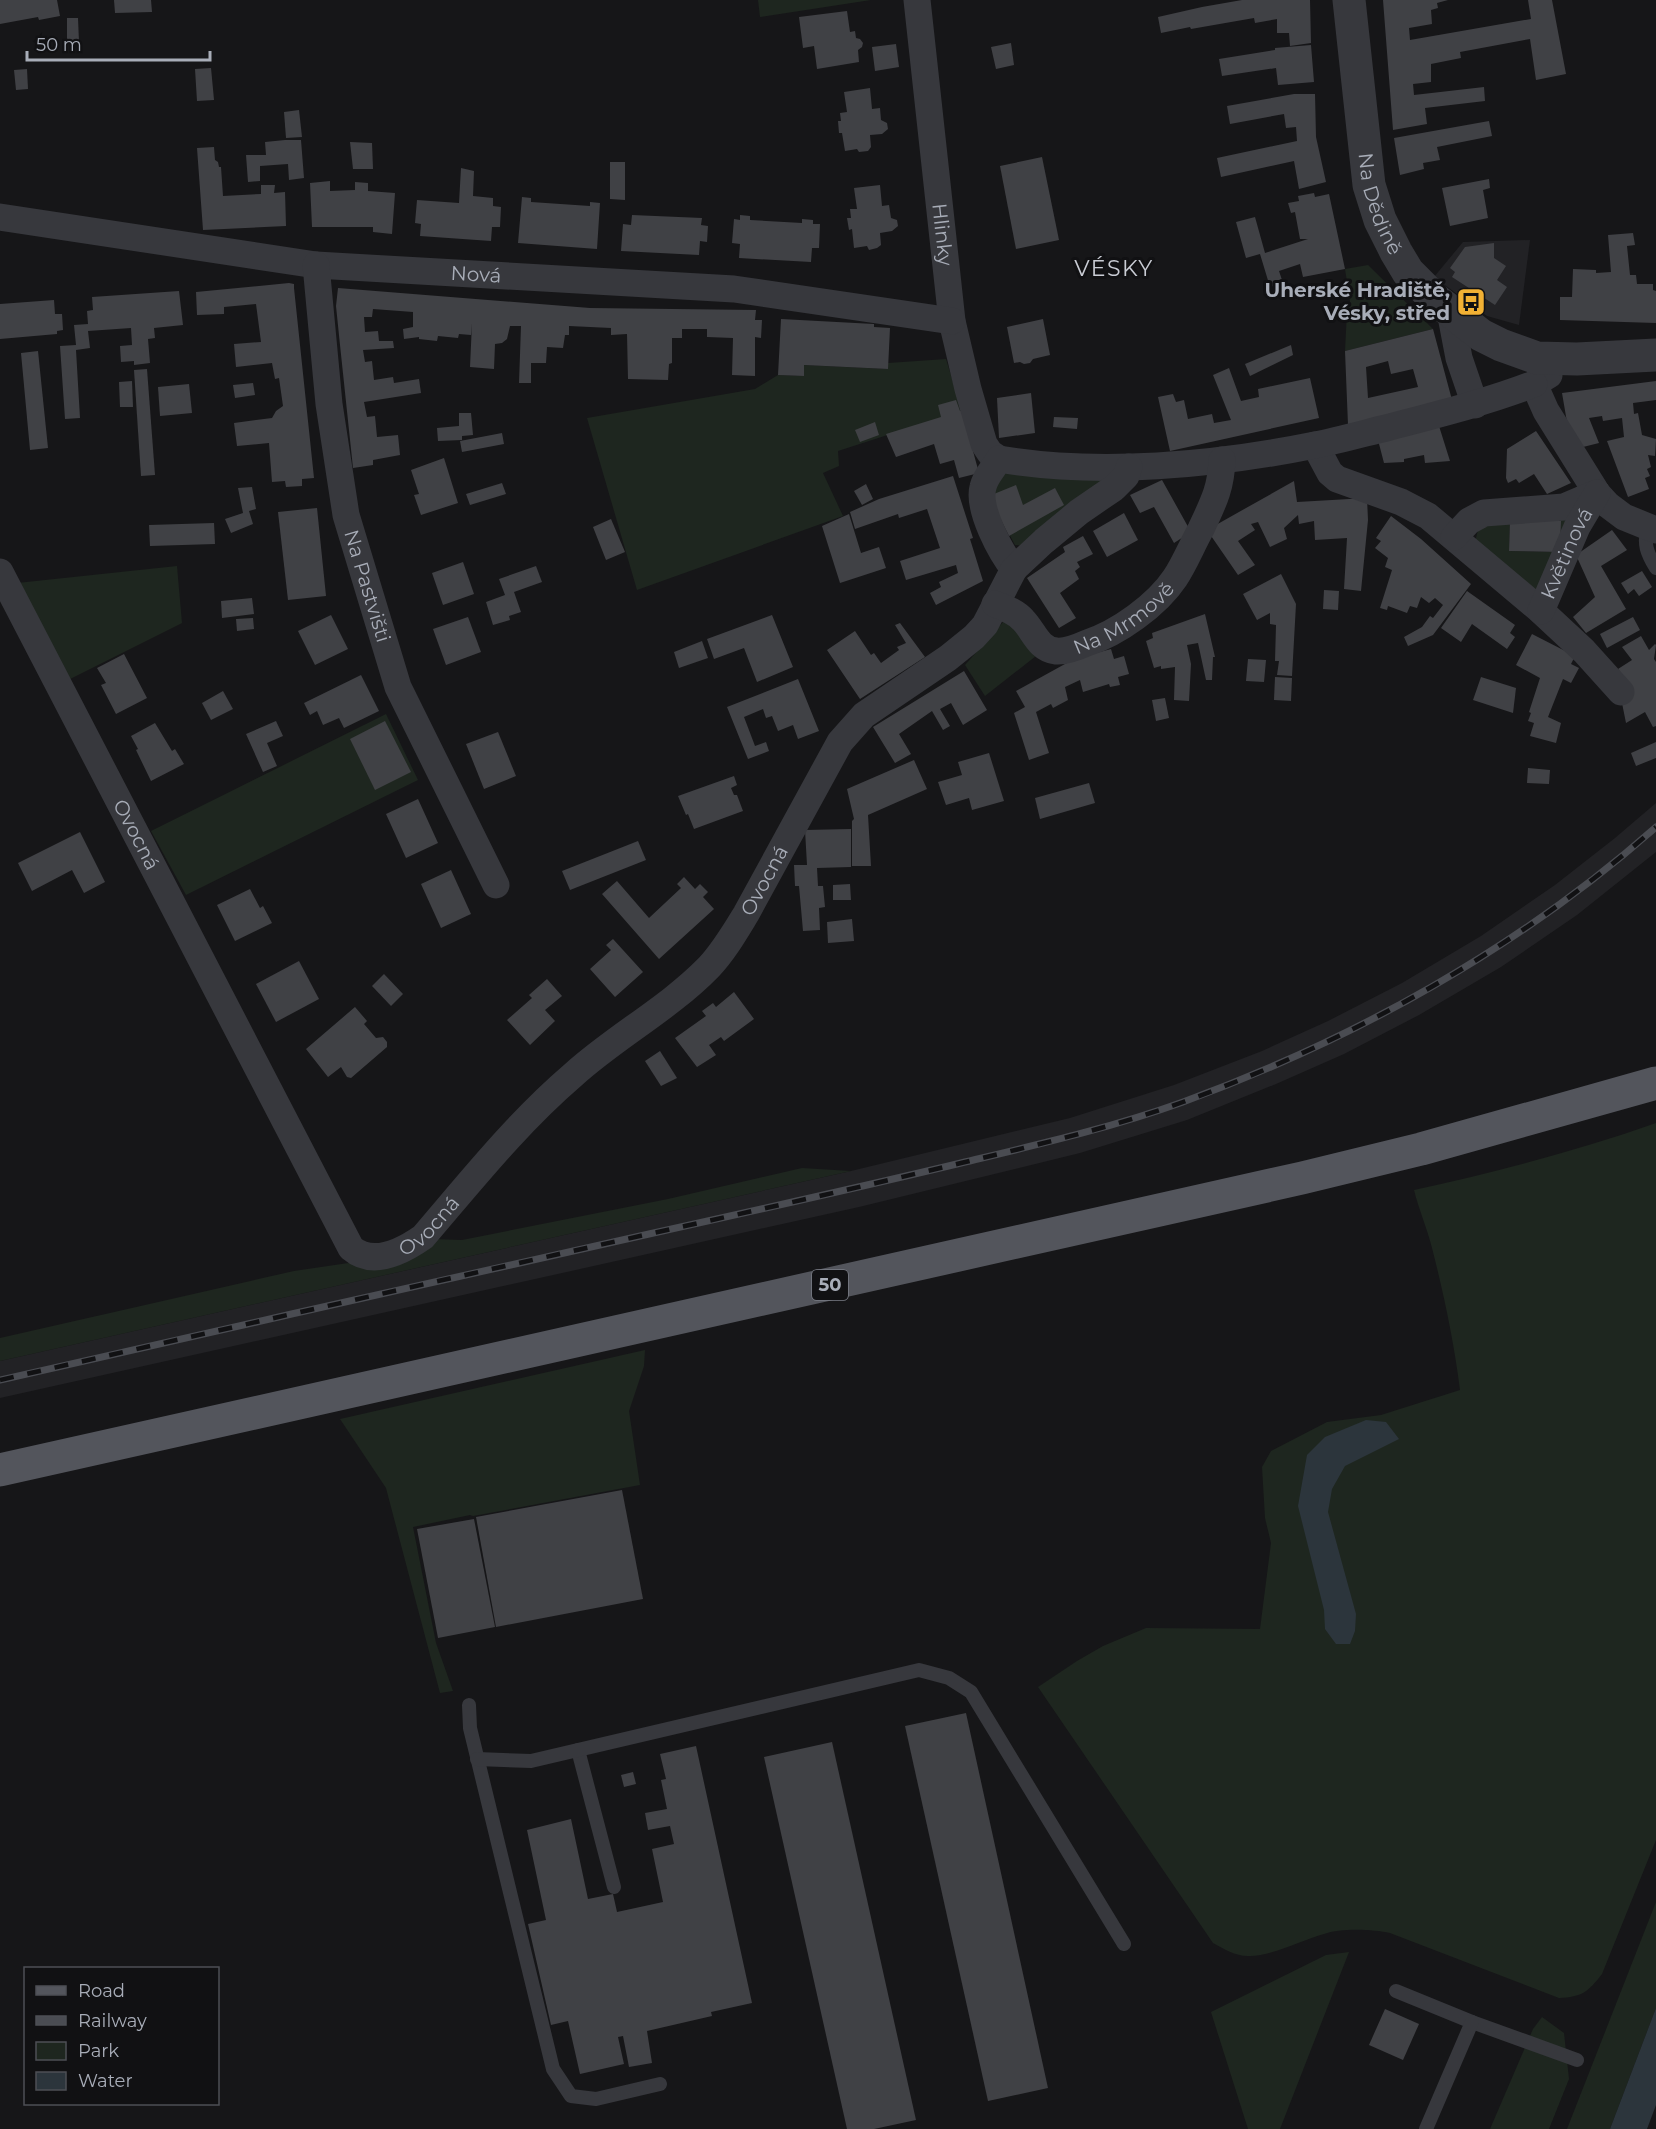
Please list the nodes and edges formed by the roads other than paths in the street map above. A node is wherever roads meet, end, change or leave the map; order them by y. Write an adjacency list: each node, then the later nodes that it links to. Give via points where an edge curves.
1 (917, 0): 6 (street, Hlinky)
2 (1349, 0): 5 (street, Na Dědině, via 1369,185 1408,272)
3 (0, 217): 4 (street, Nová)
4 (316, 265): 6 (street, Nová, via 734,289); 24 (street, Na Pastvišti, via 329,404 346,515 398,687)
5 (1450, 311): 8 (street, Na Dědině, via 1501,345 1537,358); 10 (street, via 1459,358)
6 (952, 321): 12 (street, Hlinky, via 984,444)
7 (1656, 355): 8 (street, Na Dědině)
8 (1577, 359): 9 (street)
9 (1534, 384): 10 (street); 15 (street, Květinová, via 1546,411)
10 (1475, 405): 11 (street)
11 (1315, 445): 13 (street); 17 (street, Květinová, via 1337,479 1414,508)
12 (999, 459): 14 (street, via 1035,465); 19 (street, via 983,487 982,501 1004,557)
13 (1222, 460): 14 (street); 21 (street, Na Mrmově, via 1218,492 1174,580 1116,631 1056,651 1040,642 1023,619)
14 (1129, 467): 19 (street, via 1114,488 1079,512)
15 (1597, 492): 16 (street, Květinová, via 1615,511); 17 (street, Květinová, via 1564,507 1484,513 1469,521); 22 (street, Květinová, via 1577,527)
16 (1652, 529): 18 (lane, via 1645,537 1645,549)
17 (1455, 537): 22 (street, Květinová)
18 (1656, 567)
19 (1014, 569): 21 (street)
20 (0, 572): 21 (street, Ovocná, via 351,1248 368,1257 407,1249 423,1237 536,1109 574,1073 710,966 751,905 847,733 864,715 965,645 985,625)
21 (995, 604)
22 (1541, 610): 23 (street)
23 (1621, 692)
24 (496, 885)
25 (1656, 1083): 26 (main road, 50, via 1291,1181)
26 (0, 1470)
27 (469, 1705): 29 (lane)
28 (578, 1750): 29 (lane, via 531,1761); 30 (lane); 31 (lane, via 919,1670 949,1678 971,1692)
29 (477, 1759): 35 (lane, via 553,2069 571,2096 596,2099)
30 (614, 1887)
31 (1124, 1944)
32 (1396, 1991): 33 (lane)
33 (1472, 2022): 34 (lane); 36 (lane)
34 (1577, 2060)
35 (660, 2084)
36 (1426, 2129)

